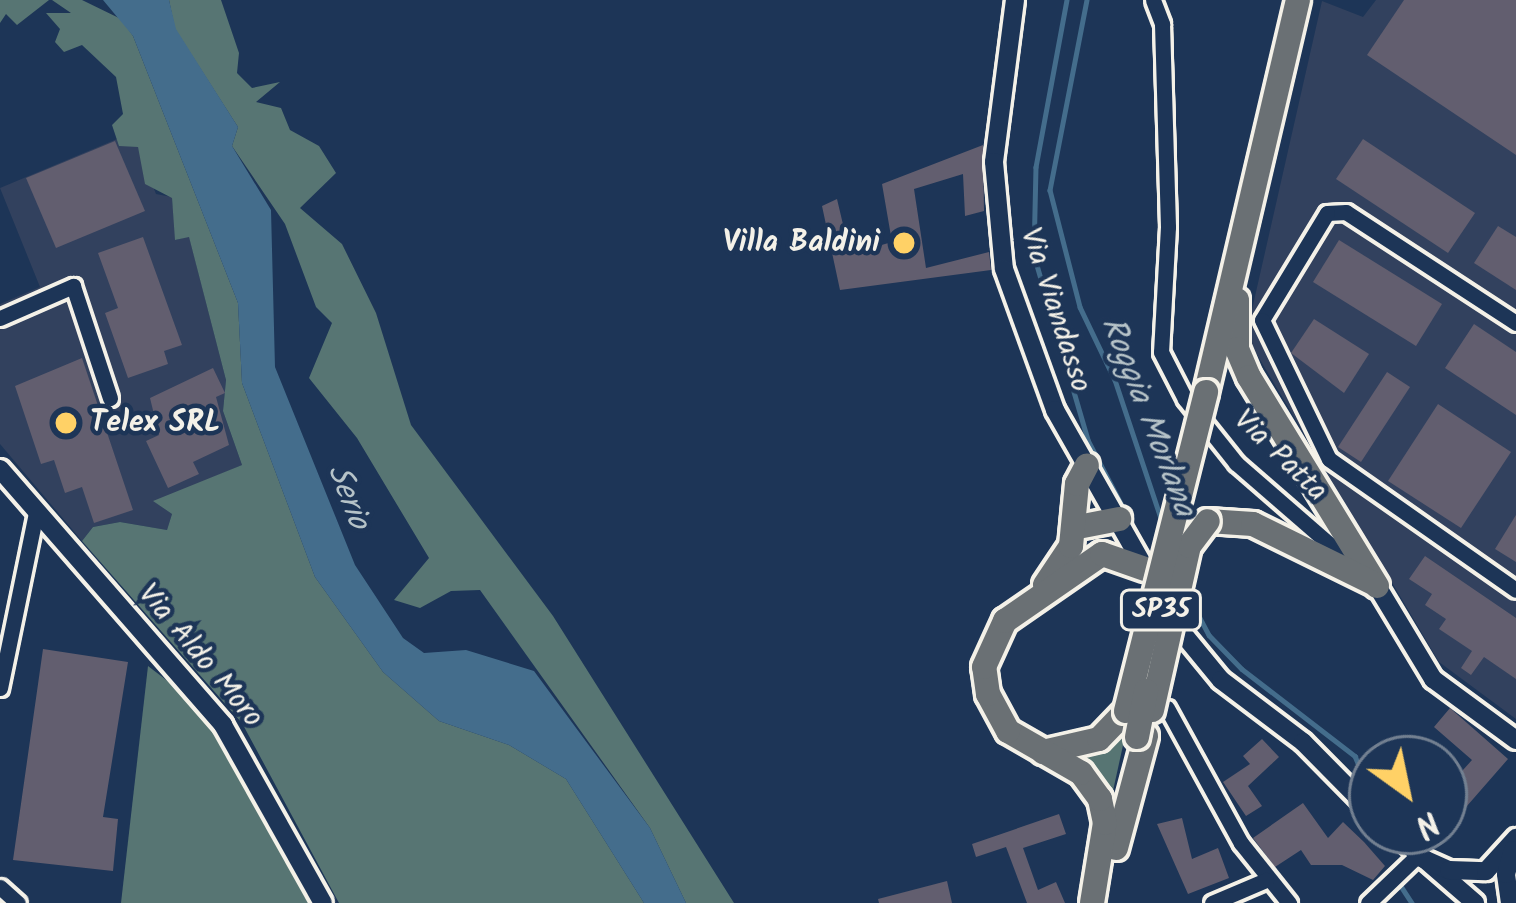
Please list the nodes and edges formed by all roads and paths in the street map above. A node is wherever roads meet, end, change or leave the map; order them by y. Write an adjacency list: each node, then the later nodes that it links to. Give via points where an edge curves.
1 (1015, 0): 8 (street, Via Viandasso, via 994,213 1045,388)
2 (1153, 0): 16 (street, Via Patta, via 1162,24 1168,227 1160,352 1236,463)
3 (1298, 0): 4 (highway, SP35)
4 (1242, 238): 10 (highway, SP35, bridge); 16 (highway, via 1237,349)
5 (0, 318): 7 (street, via 73,286)
6 (1516, 323): 17 (street, via 1346,212 1327,213 1262,320 1329,458)
7 (110, 398)
8 (1087, 465): 12 (street, Via Viandasso); 13 (highway, via 1077,484)
9 (0, 469): 11 (street, Via Aldo Moro)
10 (1186, 482): 21 (highway, SP35, bridge); 23 (highway, bridge, via 1126,711 1088,745)
11 (36, 513): 19 (street); 31 (street, Via Aldo Moro, via 223,724)
12 (1119, 519): 13 (highway); 14 (highway); 15 (street, Via Viandasso)
13 (1078, 527): 18 (highway)
14 (1102, 554): 15 (highway); 18 (highway)
15 (1145, 569): 24 (street, Via Viandasso, via 1204,664)
16 (1377, 586): 21 (highway, bridge, via 1253,524 1208,521 1189,546); 22 (street, Via Patta, via 1433,680)
17 (1516, 590)
18 (1031, 601): 23 (highway, via 991,640 984,667 996,715)
19 (0, 688)
20 (1166, 708): 28 (street)
21 (1142, 737): 33 (highway, SP35)
22 (1516, 740)
23 (1041, 752): 32 (highway, via 1081,773 1100,800 1105,823)
24 (1348, 788)
25 (1516, 840): 27 (street)
26 (1417, 856): 27 (street, via 1449,870); 36 (street); 37 (street)
27 (1496, 873): 37 (street); 38 (street)
28 (1266, 880): 34 (street); 35 (street)
29 (0, 887): 30 (street)
30 (17, 903)
31 (323, 903)
32 (1092, 903)
33 (1105, 903)
34 (1212, 903)
35 (1289, 903)
36 (1368, 903)
37 (1475, 903)
38 (1510, 903)

